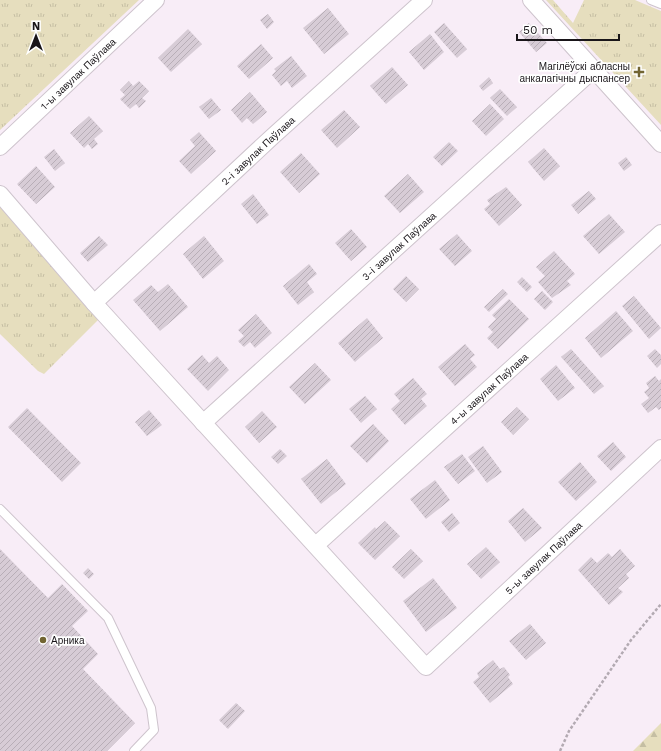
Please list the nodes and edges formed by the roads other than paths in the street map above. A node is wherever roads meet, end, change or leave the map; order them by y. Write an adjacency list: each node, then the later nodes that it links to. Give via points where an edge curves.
1 (156, 0): 6 (street, 1-ы завулак Паўлава)
2 (424, 0): 9 (street, 2-і завулак Паўлава)
3 (530, 0): 4 (street)
4 (594, 70): 5 (street); 10 (street, 3-і завулак Паўлава)
5 (661, 144)
6 (0, 147)
7 (0, 194): 9 (street)
8 (661, 233): 13 (street, 4-ы завулак Паўлава)
9 (94, 303): 10 (street)
10 (203, 423): 13 (street)
11 (661, 448): 13 (street, 5-ы завулак Паўлава, via 426,667)
12 (0, 509): 14 (lane, via 108,618 151,708 154,730)
13 (316, 545)
14 (134, 751)

